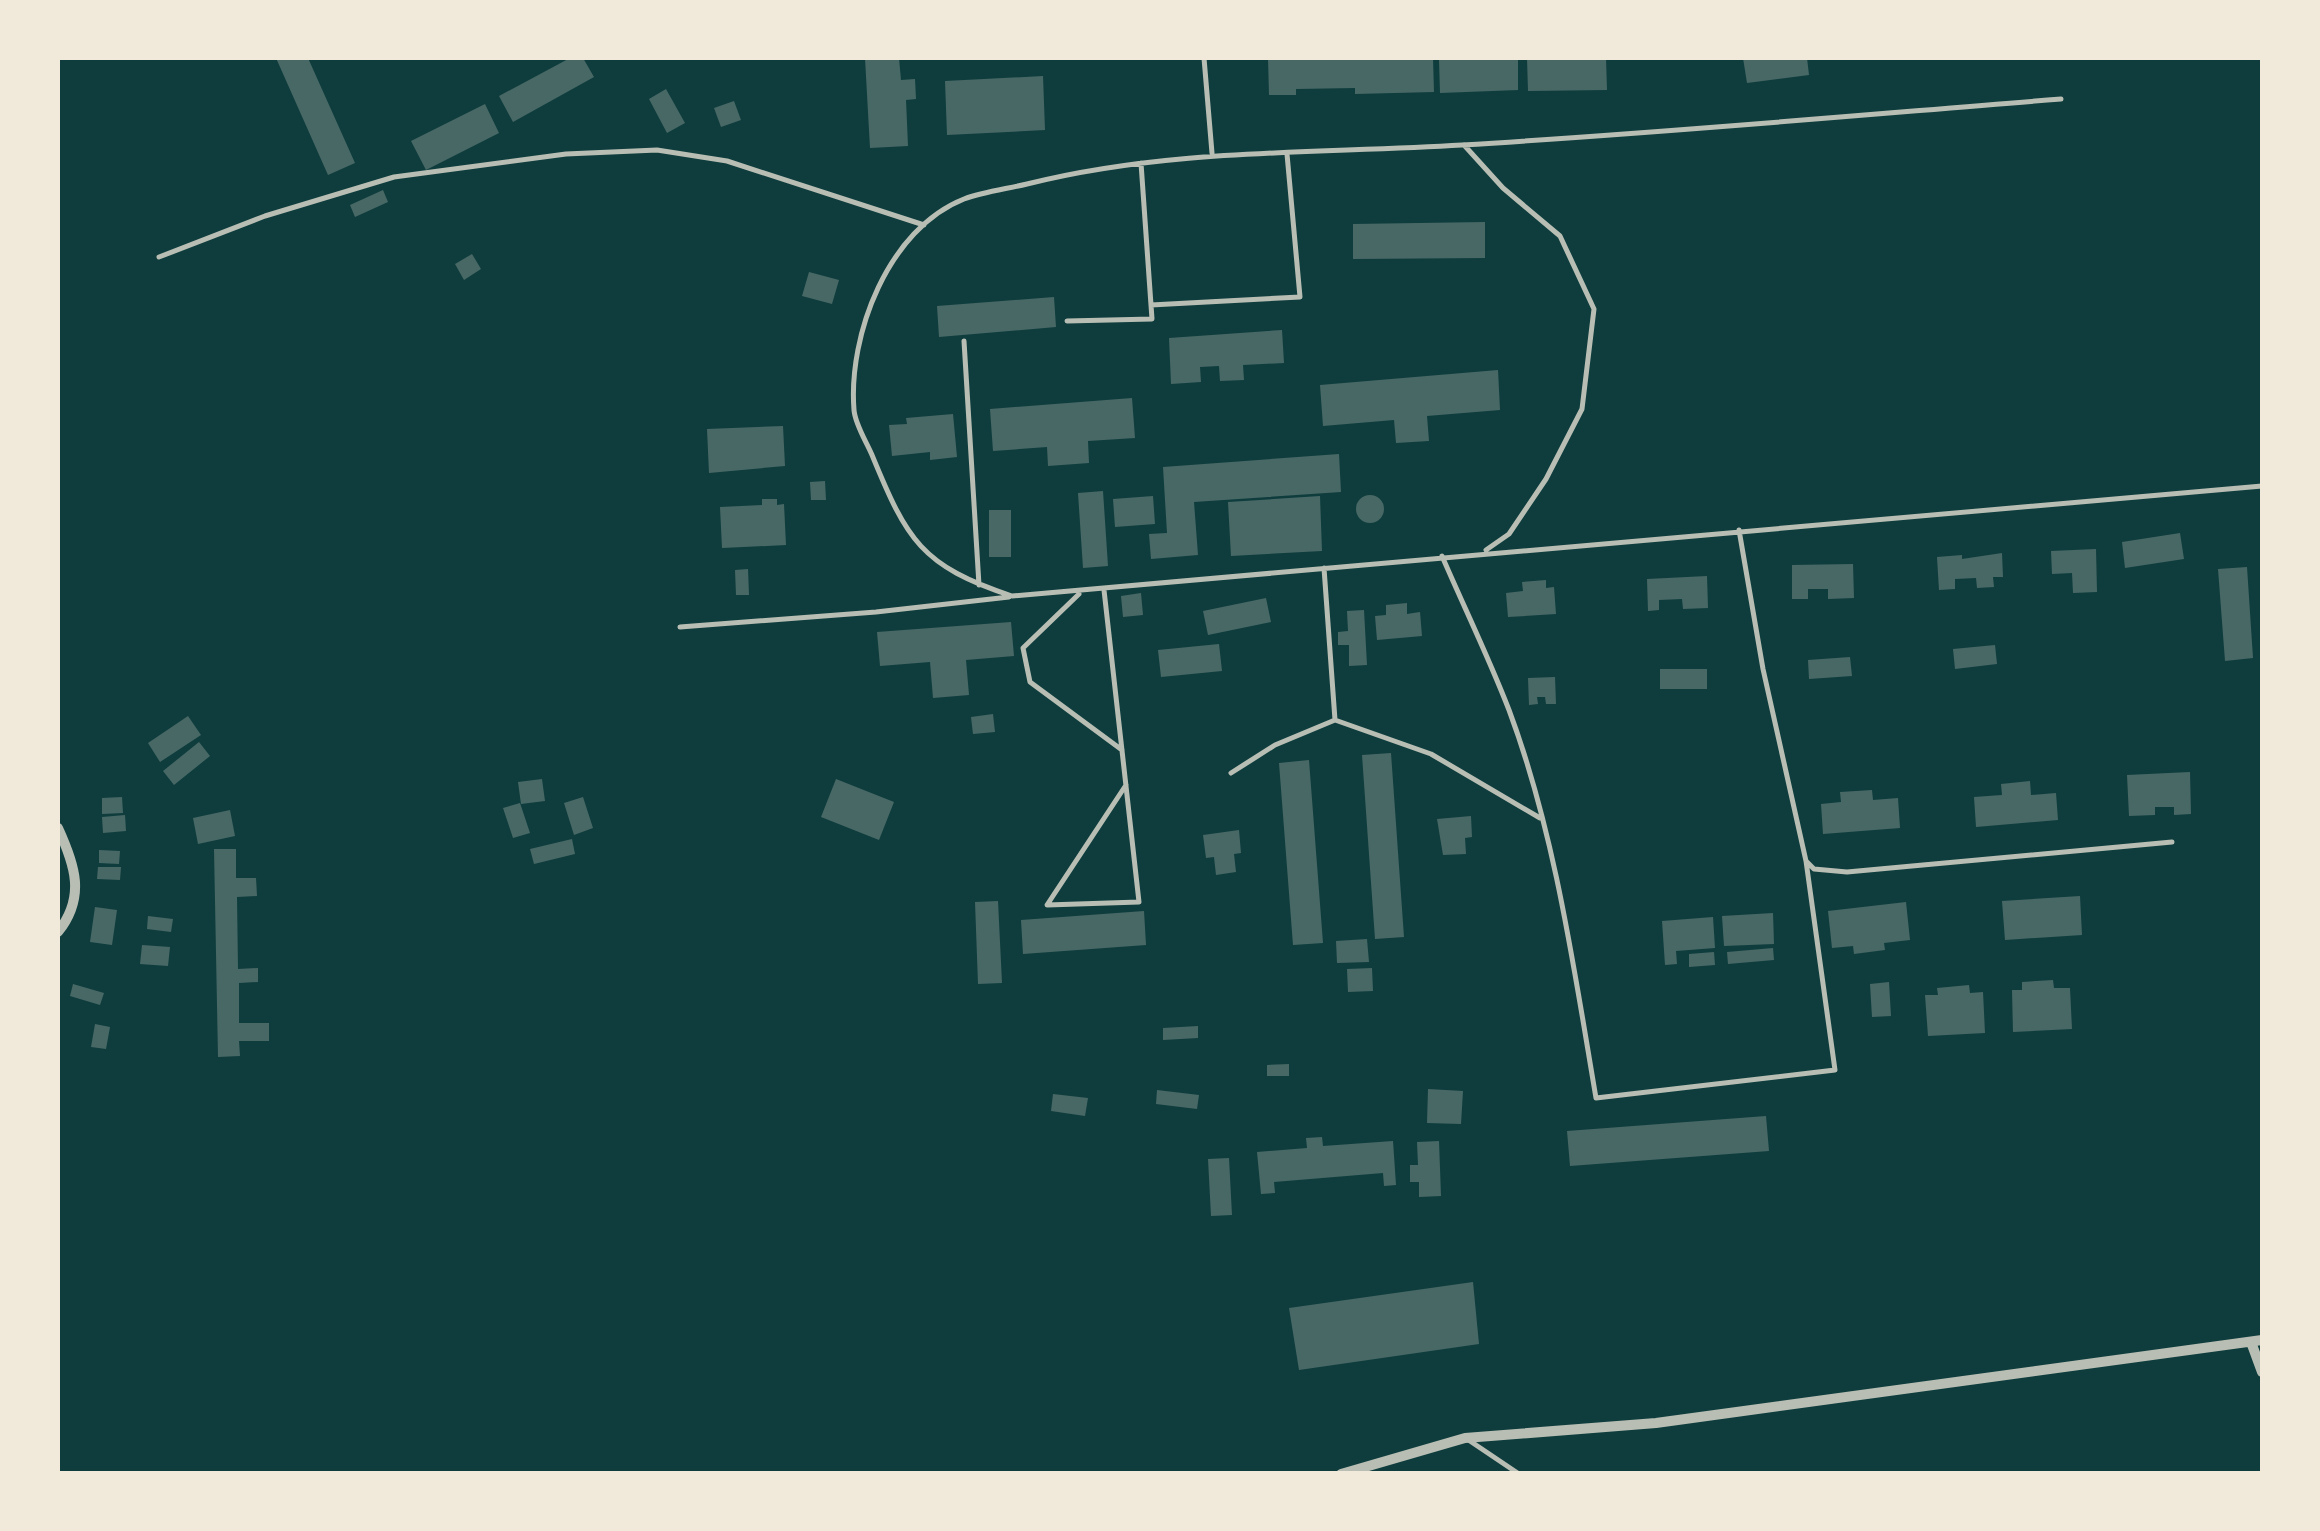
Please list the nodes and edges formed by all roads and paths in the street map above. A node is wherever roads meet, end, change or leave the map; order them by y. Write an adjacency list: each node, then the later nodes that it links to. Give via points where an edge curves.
1 (1204, 58): 4 (lane)
2 (2061, 99): 3 (lane)
3 (1464, 145): 5 (lane); 14 (lane, via 1560,236 1594,309 1582,408 1509,534)
4 (1212, 153): 5 (lane); 6 (lane)
5 (1287, 154): 9 (lane, via 1300,297)
6 (1141, 163): 7 (lane, via 1090,168 962,200); 9 (lane)
7 (924, 225): 8 (lane, via 727,161 657,150 394,176); 17 (lane, via 893,261 862,319 854,412 901,526 955,577)
8 (159, 257)
9 (1151, 305): 10 (lane, via 1152,319)
10 (1067, 321)
11 (964, 341): 17 (lane)
12 (2262, 486): 13 (lane)
13 (1739, 530): 14 (lane); 29 (lane)
14 (1483, 552): 15 (lane)
15 (1442, 556): 16 (lane); 26 (lane, via 1509,711)
16 (1324, 568): 18 (lane); 22 (lane)
17 (979, 585): 20 (lane)
18 (1104, 590): 19 (lane); 23 (lane)
19 (1082, 592): 20 (lane); 23 (lane, via 1023,648 1030,682)
20 (1012, 596): 21 (lane)
21 (680, 627)
22 (1336, 720): 24 (lane); 26 (lane, via 1431,754)
23 (1122, 750): 25 (lane)
24 (1231, 772)
25 (1126, 785): 25 (lane, via 1139,902 1047,905 1096,830)
26 (1540, 818): 29 (lane, via 1596,1098 1834,1070)
27 (58, 828): 31 (street, via 76,868)
28 (2172, 842): 29 (lane, via 1848,872)
29 (1806, 861)
30 (58, 901): 31 (street)
31 (75, 903): 32 (street)
32 (58, 932)
33 (2257, 1341): 34 (street); 35 (street, via 1656,1423)
34 (2262, 1372)
35 (1464, 1438): 36 (street); 37 (lane)
36 (1341, 1474)
37 (1519, 1474)

